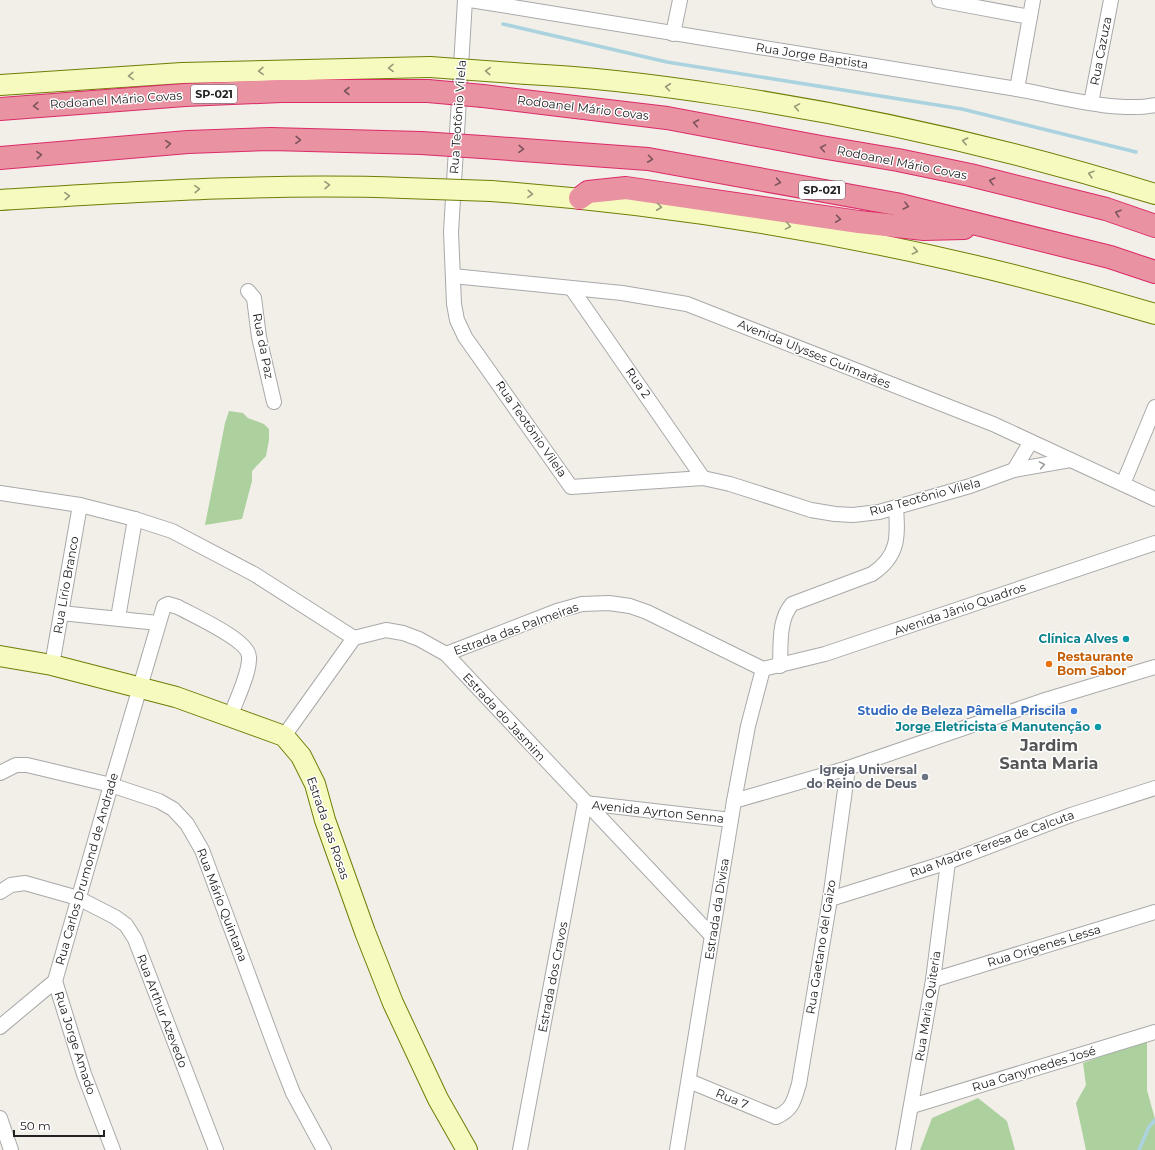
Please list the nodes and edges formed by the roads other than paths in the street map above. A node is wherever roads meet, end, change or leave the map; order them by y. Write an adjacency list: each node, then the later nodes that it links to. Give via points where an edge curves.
1 (465, 0): 21 (street, Rua Teotônio Vilela, via 450,232)
2 (470, 0): 8 (street, Rua Jorge Baptista)
3 (680, 0): 8 (street)
4 (939, 0): 7 (street)
5 (1033, 0): 7 (street)
6 (1111, 0): 11 (street, Rua Cazuza)
7 (1030, 17): 10 (street)
8 (673, 34): 10 (street, Rua Jorge Baptista)
9 (0, 85): 15 (main road, one-way to 9, bridge, via 994,148 831,113 746,98 567,76 430,67 182,73)
10 (1017, 89): 11 (street, Rua Jorge Baptista)
11 (1091, 103): 12 (street, Rua Jorge Baptista, via 1129,107)
12 (1155, 105)
13 (0, 109): 18 (highway, Rodoanel Mário Covas / SP-021, one-way to 13, bridge, via 1091,205 898,160 667,118 483,96 428,91 281,91)
14 (0, 158): 19 (highway, SP-021, one-way to 19, bridge, via 188,142 271,139 482,147 648,159 896,204)
15 (1155, 194)
16 (580, 198): 17 (main road, one-way to 16, bridge, via 333,185 491,191); 19 (highway, one-way to 19, via 588,192 626,188 924,229); 24 (main road, one-way to 24, via 692,211 839,236 978,266)
17 (0, 200)
18 (1155, 226)
19 (991, 227): 20 (highway, SP-021, via 1110,257)
20 (1155, 272)
21 (453, 276): 22 (street, Avenida Ulysses Guimarães); 30 (street, Rua Teotônio Vilela, via 457,320 465,337 571,486)
22 (572, 289): 27 (street, Avenida Ulysses Guimarães, via 622,293 687,304 993,424); 30 (street, Rua 2)
23 (248, 291): 25 (street, Rua da Paz, via 254,298 259,337)
24 (1155, 314)
25 (274, 402)
26 (1155, 407): 31 (street)
27 (1030, 443): 28 (street, Avenida Ulysses Guimarães); 29 (street)
28 (1070, 460): 29 (street, Rua Teotônio Vilela, one-way to 28); 31 (street, Avenida Ulysses Guimarães)
29 (1014, 470): 35 (street, Rua Teotônio Vilela, via 970,486)
30 (704, 478): 35 (street, Rua Teotônio Vilela, via 811,510 835,514 853,515)
31 (1122, 484): 33 (street, Avenida Ulysses Guimarães)
32 (0, 493): 34 (street)
33 (1155, 499)
34 (80, 505): 36 (street); 38 (street, Rua Lírio Branco)
35 (896, 507): 45 (street, via 897,539 893,554 883,566 872,574 792,604 786,611)
36 (136, 519): 39 (street); 41 (street, via 172,531 254,574)
37 (1155, 543): 45 (street, Avenida Jânio Quadros, via 825,654)
38 (61, 613): 39 (street); 44 (street, Rua Lírio Branco)
39 (118, 618): 40 (street)
40 (158, 623): 48 (street, Rua Carlos Drumond de Andrade); 49 (street, Rua Carlos Drumond de Andrade, via 164,606 172,605 236,639 245,647 250,655 249,666)
41 (354, 638): 42 (street, Estrada do Jasmim, via 386,630 419,639); 50 (street)
42 (446, 654): 47 (street, Estrada das Palmeiras, via 582,604 609,603 647,612); 56 (street, Estrada do Jasmim)
43 (0, 656): 44 (main road, Estrada das Rosas)
44 (52, 664): 48 (main road, Estrada das Rosas)
45 (780, 666): 47 (street, Avenida Jânio Quadros)
46 (1155, 667): 51 (street, Avenida Ayrton Senna, via 1042,701)
47 (763, 669): 55 (street, Estrada da Divisa, via 748,726)
48 (140, 688): 49 (main road, Estrada das Rosas); 53 (street, Rua Carlos Drumond de Andrade)
49 (231, 716): 50 (main road, Estrada das Rosas)
50 (284, 736): 76 (main road, Estrada das Rosas, via 301,756 315,784 328,828 392,1003 438,1099)
51 (848, 768): 55 (street, Avenida Ayrton Senna); 61 (street, Rua Gaetano del Gaizo)
52 (0, 773): 53 (street, Rua Mário Quintana, via 16,765 27,765)
53 (110, 784): 60 (street, Rua Carlos Drumond de Andrade); 75 (street, Rua Mário Quintana, via 159,801 173,809 187,824 202,850 293,1092)
54 (1155, 788): 58 (street, Rua Madre Teresa de Calcuta, via 1071,815)
55 (734, 801): 57 (street, Estrada da Divisa)
56 (585, 803): 57 (street, Avenida Ayrton Senna); 63 (street, Estrada do Jasmim); 77 (street, Estrada dos Cravos)
57 (731, 820): 63 (street, Estrada da Divisa)
58 (948, 862): 61 (street, Rua Madre Teresa de Calcuta); 64 (street, Rua Maria Quiteria)
59 (0, 892): 60 (street, Rua Arthur Azevedo, via 11,885 26,883)
60 (78, 898): 65 (street, Rua Carlos Drumond de Andrade); 74 (street, Rua Arthur Azevedo, via 115,917 126,925 135,939)
61 (830, 899): 71 (street, Rua Gaetano del Gaizo, via 799,1084 794,1102 786,1113)
62 (1153, 916): 64 (street, Rua Origenes Lessa)
63 (712, 936): 68 (street, Estrada da Divisa)
64 (933, 980): 69 (street, Rua Maria Quiteria)
65 (56, 981): 66 (street, Rua Carlos Drumond de Andrade); 73 (street, Rua Jorge Amado, via 84,1074)
66 (0, 1027)
67 (1155, 1032): 69 (street, Rua Ganymedes José)
68 (689, 1081): 71 (street, Rua 7); 78 (street, Estrada da Divisa)
69 (912, 1106): 79 (street, Rua Maria Quiteria)
70 (0, 1118): 72 (street)
71 (776, 1118)
72 (11, 1150)
73 (113, 1150)
74 (216, 1150)
75 (324, 1150)
76 (467, 1150)
77 (520, 1150)
78 (677, 1150)
79 (903, 1150)

